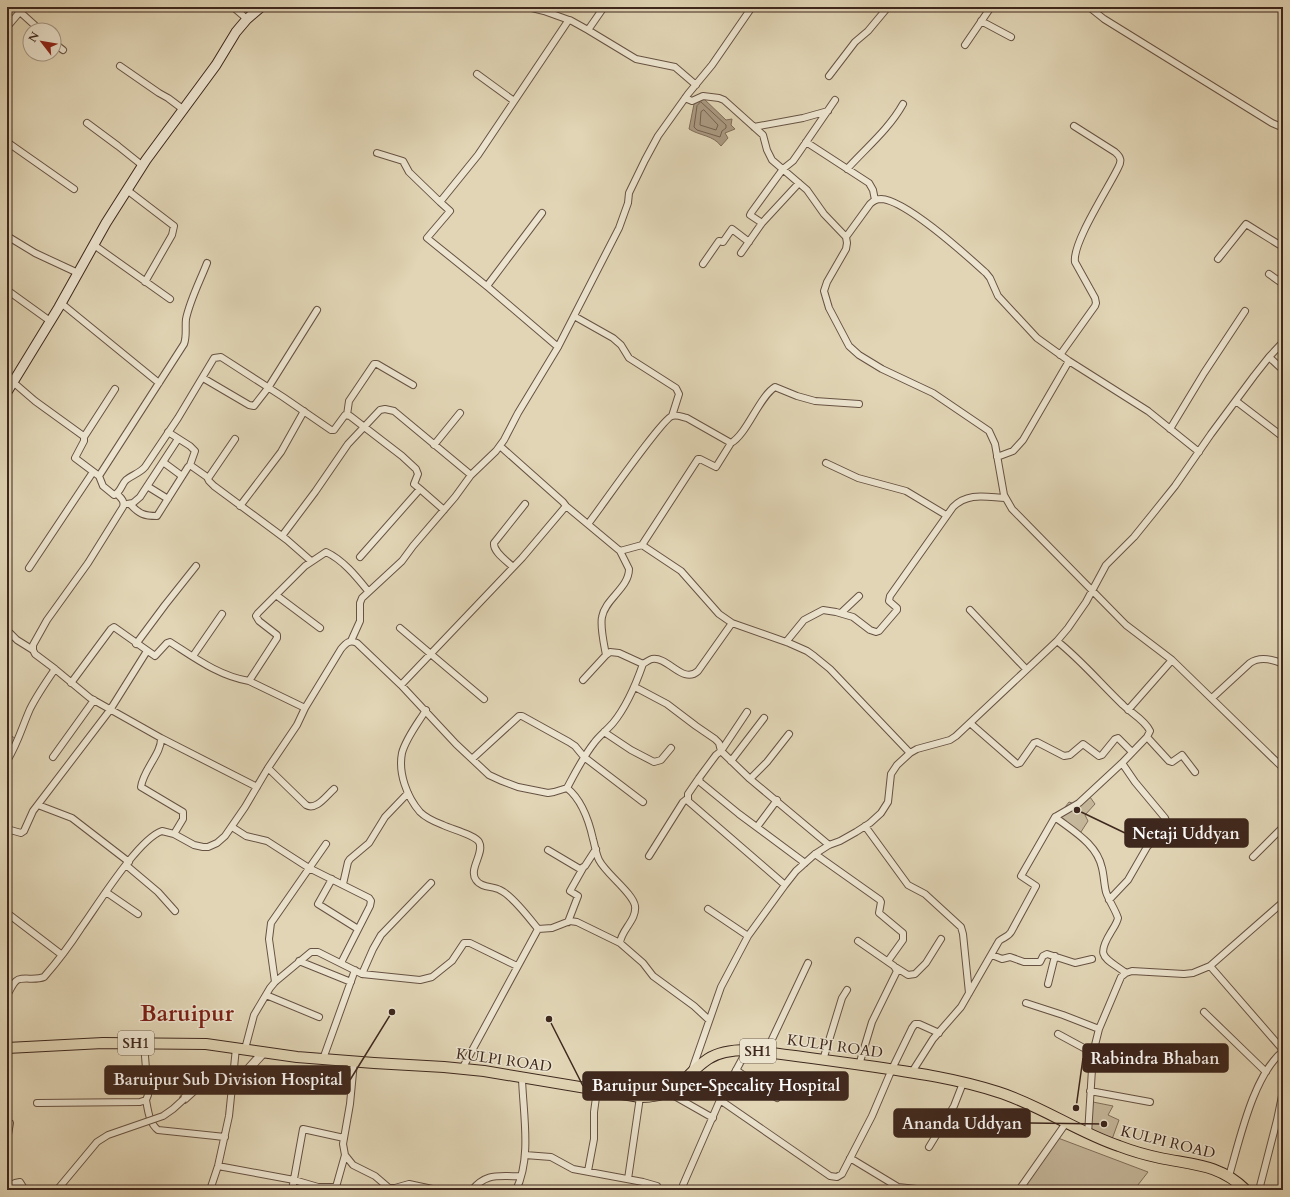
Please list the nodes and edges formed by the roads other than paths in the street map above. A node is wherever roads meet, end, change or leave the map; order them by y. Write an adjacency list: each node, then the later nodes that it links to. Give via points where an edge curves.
1 (233, 7): 11 (street)
2 (261, 7): 11 (main road)
3 (528, 7): 10 (street)
4 (604, 7): 16 (street)
5 (752, 7): 22 (street)
6 (888, 7): 21 (street, via 855,42)
7 (991, 7): 13 (street)
8 (1089, 7): 31 (street, via 1104,19 1272,123)
9 (21, 9): 14 (street); 15 (street)
10 (545, 9): 12 (street)
11 (247, 19): 27 (main road)
12 (569, 20): 16 (street); 25 (street)
13 (982, 21): 17 (street); 18 (street)
14 (33, 22)
15 (7, 27)
16 (588, 30): 22 (street, via 636,59 675,67)
17 (1011, 37)
18 (965, 45)
19 (120, 66): 27 (street)
20 (477, 74): 25 (street)
21 (829, 76)
22 (696, 85): 23 (street)
23 (685, 98): 32 (street, via 690,101 703,96 722,98); 65 (street, via 658,136 645,160 629,193 621,224)
24 (835, 100): 28 (street)
25 (514, 101): 43 (street, via 478,155)
26 (903, 104): 38 (street, via 895,117)
27 (184, 110): 36 (main road)
28 (828, 111): 32 (street); 34 (street)
29 (87, 123): 36 (street)
30 (1074, 126): 69 (street, via 1115,152 1121,160 1084,231 1074,257 1095,298 1096,306)
31 (1283, 126)
32 (754, 127): 37 (street, via 763,135 772,160)
33 (7, 142): 40 (street)
34 (806, 142): 37 (street); 38 (street)
35 (377, 153): 43 (street, via 403,161 409,172)
36 (143, 166): 41 (main road)
37 (783, 169): 39 (street); 45 (street, via 750,214)
38 (847, 169): 42 (street, via 870,185)
39 (799, 183): 45 (street); 47 (street)
40 (74, 189)
41 (127, 190): 49 (main road); 57 (street, via 174,226 172,235)
42 (875, 200): 47 (street); 69 (street, via 881,199 900,206 950,241 986,273 998,296 1030,332)
43 (440, 202): 59 (street, via 450,211 427,238)
44 (542, 213): 59 (street)
45 (762, 223): 48 (street)
46 (7, 236): 55 (street, via 35,253)
47 (846, 237): 97 (street, via 846,249 824,291 829,308 849,346 882,369 933,393 987,429 992,435)
48 (749, 242): 51 (street); 54 (street, via 732,229 724,242 719,241)
49 (94, 245): 55 (main road); 57 (street)
50 (1283, 247): 52 (street, via 1244,224)
51 (741, 253)
52 (1218, 259)
53 (207, 263): 75 (street, via 188,313 184,344)
54 (703, 264)
55 (78, 273): 62 (main road)
56 (1269, 274): 58 (street)
57 (145, 282): 61 (street)
58 (1283, 284)
59 (486, 286): 68 (street)
60 (7, 290): 66 (street)
61 (170, 299)
62 (61, 303): 66 (main road); 75 (street)
63 (317, 310): 77 (street)
64 (1245, 311): 87 (street)
65 (574, 316): 68 (street); 85 (street, via 613,338 629,358 676,388 679,394)
66 (50, 321): 74 (main road)
67 (1283, 342): 70 (street)
68 (558, 347): 95 (street)
69 (1060, 355): 71 (street)
70 (1269, 357): 72 (street); 80 (street)
71 (1069, 361): 87 (street, via 1148,411); 97 (street, via 1023,440 1013,451)
72 (1283, 370)
73 (202, 378): 77 (street, via 252,406 257,405); 77 (street, via 214,358 221,357); 88 (street)
74 (13, 382): 79 (main road); 90 (street)
75 (159, 383): 103 (street)
76 (413, 385): 84 (street, via 374,364 349,401)
77 (268, 388): 82 (street)
78 (115, 389): 90 (street)
79 (7, 392)
80 (1236, 401): 89 (street); 96 (street)
81 (859, 404): 93 (street, via 815,401 775,387)
82 (304, 412): 84 (street, via 331,430 334,430); 113 (street, via 280,452)
83 (460, 413): 94 (street)
84 (347, 415): 86 (street)
85 (672, 416): 93 (street, via 687,418); 117 (street, via 647,444)
86 (364, 426): 94 (street, via 380,410 394,411); 107 (street, via 416,469 418,474 414,484); 118 (street, via 348,444)
87 (1170, 429): 96 (street)
88 (168, 432): 91 (street); 108 (street, via 145,467 125,481)
89 (1283, 436)
90 (84, 437): 101 (street, via 74,458)
91 (178, 439): 98 (street); 100 (street, via 195,451)
92 (235, 439): 105 (street, via 211,475)
93 (731, 443): 119 (street, via 716,467 698,459)
94 (434, 445): 102 (street)
95 (500, 446): 102 (street); 114 (street)
96 (1199, 452): 126 (street, via 1152,516 1106,565)
97 (997, 456): 109 (street)
98 (163, 462): 104 (street); 106 (street)
99 (826, 463): 116 (street, via 858,478 909,492)
100 (190, 465): 104 (street); 105 (street)
101 (93, 472): 103 (street); 125 (street)
102 (472, 475): 115 (street)
103 (99, 476): 108 (street, via 103,486 114,495)
104 (182, 476): 110 (street)
105 (207, 477): 113 (street, via 214,486)
106 (147, 486): 110 (street); 111 (street, via 137,501)
107 (420, 489): 115 (street); 121 (street)
108 (117, 494): 111 (street)
109 (1005, 498): 116 (street, via 967,497 957,502); 126 (street, via 1012,509)
110 (168, 499): 111 (street, via 157,516 146,516)
111 (127, 504): 141 (street, via 47,620 33,645)
112 (525, 504): 124 (street, via 494,543 496,551)
113 (240, 506): 118 (street)
114 (566, 506): 117 (street); 124 (street)
115 (444, 510): 127 (street, via 402,561)
116 (946, 515): 131 (street, via 891,595 889,601 897,610 879,631 873,632 853,617)
117 (588, 524): 120 (street)
118 (282, 536): 122 (street)
119 (642, 545): 120 (street); 133 (street, via 681,571 719,614)
120 (620, 551): 144 (street, via 629,573 604,610 602,618)
121 (360, 557)
122 (311, 561): 127 (street, via 326,552 330,554 350,570); 128 (street)
123 (196, 566): 140 (street)
124 (514, 567): 143 (street)
125 (29, 568)
126 (1092, 590): 137 (street, via 1075,619); 146 (street, via 1126,625)
127 (368, 591): 138 (street, via 360,603 360,621)
128 (276, 596): 134 (street); 152 (street, via 256,616 275,632 277,638)
129 (860, 596): 131 (street)
130 (970, 610): 150 (street)
131 (841, 613): 139 (street, via 823,610 804,620)
132 (222, 614): 145 (street)
133 (732, 623): 139 (street); 147 (street, via 695,674 686,675 658,660 652,659)
134 (320, 628)
135 (400, 628): 143 (street)
136 (7, 630): 141 (street)
137 (1057, 641): 150 (street); 162 (street, via 1086,666)
138 (351, 642): 154 (street, via 357,643); 159 (street, via 347,642 341,649)
139 (786, 642): 173 (street, via 807,651 830,669)
140 (136, 644): 142 (street); 153 (street, via 118,629 111,628)
141 (33, 650): 149 (street)
142 (147, 651): 145 (street, via 155,656 170,642); 160 (street)
143 (431, 654): 154 (street); 157 (street)
144 (606, 655): 147 (street, via 614,652); 151 (street)
145 (193, 656): 152 (street, via 227,676)
146 (1172, 660): 156 (street); 162 (street)
147 (643, 664): 155 (street)
148 (1283, 664): 156 (street, via 1268,659 1256,660)
149 (55, 669): 153 (street); 177 (street, via 27,715)
150 (1026, 669): 165 (street)
151 (583, 680)
152 (249, 681): 159 (street)
153 (71, 683): 158 (street)
154 (401, 685): 161 (street)
155 (635, 687): 166 (street, via 613,723); 171 (street, via 677,710 716,739)
156 (1212, 698): 181 (street)
157 (484, 699)
158 (94, 700): 160 (street); 174 (street)
159 (306, 708): 180 (street, via 297,726)
160 (110, 710): 169 (street); 192 (street)
161 (426, 710): 176 (street, via 442,730); 188 (street, via 402,753 401,770)
162 (1128, 710): 168 (street, via 1150,729)
163 (747, 712): 171 (street)
164 (764, 718): 178 (street)
165 (970, 723): 172 (street, via 1017,764 1037,742 1064,756 1070,755 1083,744 1099,756 1118,738); 173 (street, via 950,740)
166 (604, 732): 170 (street, via 654,762 661,760); 175 (street)
167 (789, 734): 184 (street, via 768,762)
168 (1147, 736): 172 (street); 182 (street, via 1169,761 1172,762 1182,755)
169 (161, 738): 185 (street); 199 (street, via 161,744 142,780 141,787 183,812 183,819)
170 (671, 748)
171 (721, 751): 178 (street); 183 (street)
172 (1132, 752): 179 (street)
173 (910, 753): 194 (street, via 891,774 886,807)
174 (53, 757)
175 (584, 757): 176 (street, via 569,742 519,716); 186 (street); 191 (street)
176 (472, 759): 186 (street, via 489,775 518,787 548,793)
177 (7, 761)
178 (731, 761): 184 (street)
179 (1122, 763): 193 (street, via 1079,803); 216 (street, via 1165,818 1167,826 1147,847 1128,880)
180 (268, 768): 185 (street); 187 (street, via 309,807 316,805)
181 (1283, 768)
182 (1194, 772)
183 (699, 778): 189 (street); 196 (street, via 704,786)
184 (750, 778): 190 (street)
185 (257, 787): 195 (street)
186 (566, 788): 202 (street, via 573,793 584,812)
187 (334, 789)
188 (408, 793): 213 (street, via 385,817 369,843 350,859); 224 (street, via 421,813 428,818 479,841 474,872 476,881 502,890)
189 (688, 798): 205 (street); 214 (street, via 688,801)
190 (776, 800): 196 (street); 201 (street)
191 (643, 802)
192 (38, 805): 198 (street, via 24,831 21,833); 208 (street, via 76,821)
193 (1055, 817): 216 (street, via 1092,846 1100,860); 230 (street, via 1021,876 1036,886 1011,932 1000,941)
194 (865, 826): 201 (street); 247 (street, via 908,885 924,894 961,927 964,934)
195 (232, 827): 199 (street, via 217,843 208,847 194,845); 209 (street, via 246,836 267,841)
196 (756, 827): 207 (street)
197 (1283, 827): 206 (street)
198 (7, 829)
199 (174, 834): 208 (street, via 157,832)
200 (326, 844): 209 (street)
201 (829, 845): 204 (street)
202 (596, 849): 210 (street); 228 (street, via 599,860 635,906 634,915)
203 (548, 850): 210 (street, via 578,869)
204 (815, 854): 207 (street); 234 (street, via 880,900 879,913 903,933 903,940)
205 (648, 856)
206 (1253, 857)
207 (805, 863): 214 (street)
208 (127, 864): 215 (street); 219 (street)
209 (309, 868): 211 (street); 243 (street, via 271,923 269,939)
210 (582, 868): 222 (street, via 570,891 578,896)
211 (332, 879): 213 (street); 223 (street, via 318,904)
212 (431, 883): 242 (street, via 381,935)
213 (343, 884): 223 (street, via 366,895 371,901)
214 (785, 885): 225 (street)
215 (106, 892): 221 (street); 229 (street)
216 (1109, 900): 241 (street, via 1117,915 1117,921 1103,944 1102,951 1104,957)
217 (1283, 902): 238 (street)
218 (708, 909): 225 (street)
219 (175, 911)
220 (7, 912): 229 (street)
221 (138, 914)
222 (568, 922): 224 (street, via 552,928); 228 (street, via 577,922)
223 (358, 929): 235 (street)
224 (538, 929): 237 (street)
225 (748, 936): 253 (street, via 721,987)
226 (941, 939): 239 (street, via 926,963 915,974 908,975)
227 (858, 941): 234 (street)
228 (620, 943): 253 (street, via 643,963 653,976)
229 (62, 955): 248 (street, via 44,977 30,980 21,978)
230 (992, 955): 231 (street, via 1002,959 1010,957 1037,963 1047,954); 247 (street)
231 (1055, 956): 232 (street, via 1075,962); 245 (street)
232 (1092, 959)
233 (299, 961): 235 (street, via 311,952 318,952); 243 (street); 244 (street)
234 (888, 961): 239 (street)
235 (341, 963): 240 (street)
236 (808, 963): 263 (street)
237 (517, 966): 242 (street, via 470,943 464,943 452,961 432,977 420,980); 269 (street)
238 (1210, 966): 241 (street, via 1184,974 1142,971); 261 (street)
239 (897, 968): 268 (street, via 872,1022)
240 (355, 970): 242 (street); 244 (street)
241 (1126, 973): 254 (street, via 1118,982)
242 (362, 974)
243 (275, 982): 249 (street)
244 (351, 982): 265 (street)
245 (1048, 984)
246 (847, 990): 266 (street, via 842,998)
247 (970, 993): 255 (street)
248 (7, 995)
249 (266, 995): 252 (street); 259 (street, via 254,1016)
250 (1026, 1003): 254 (street)
251 (1204, 1012): 273 (street)
252 (319, 1017)
253 (709, 1020): 274 (street)
254 (1099, 1029): 264 (street)
255 (939, 1033): 270 (street, via 915,1024); 272 (street)
256 (1058, 1034): 264 (street)
257 (144, 1043): 258 (main road, KULPI ROAD / SH1); 259 (main road, KULPI ROAD / SH1, via 206,1044); 285 (street, via 148,1095)
258 (7, 1048)
259 (241, 1049): 262 (main road, KULPI ROAD / SH1); 276 (street)
260 (747, 1050): 263 (main road, KULPI ROAD / SH1); 271 (street); 274 (main road, KULPI ROAD / SH1, via 733,1050 716,1055)
261 (1283, 1050): 273 (street)
262 (264, 1052): 265 (main road, KULPI ROAD / SH1); 276 (street, via 243,1075)
263 (766, 1052): 266 (main road, KULPI ROAD / SH1)
264 (1093, 1053): 279 (street)
265 (323, 1059): 267 (main road, KULPI ROAD / SH1)
266 (823, 1060): 268 (main road, KULPI ROAD / SH1)
267 (354, 1062): 269 (main road, KULPI ROAD / SH1); 294 (street)
268 (860, 1065): 270 (main road, KULPI ROAD / SH1)
269 (462, 1069): 275 (main road, KULPI ROAD / SH1)
270 (892, 1069): 272 (main road, KULPI ROAD / SH1); 299 (street)
271 (736, 1070): 284 (street); 286 (street)
272 (912, 1072): 277 (main road, KULPI ROAD / SH1)
273 (1266, 1072): 303 (street, via 1257,1086)
274 (690, 1075): 281 (main road, KULPI ROAD / SH1)
275 (522, 1078): 278 (main road, KULPI ROAD / SH1); 298 (street)
276 (232, 1082): 283 (street, via 195,1088); 293 (street)
277 (963, 1083): 291 (main road, KULPI ROAD / SH1, via 1000,1092); 296 (street, via 954,1106)
278 (597, 1090): 282 (main road, KULPI ROAD / SH1); 301 (street, via 594,1139)
279 (1090, 1091): 287 (street); 292 (street)
280 (1283, 1091): 320 (street)
281 (669, 1092): 282 (main road, KULPI ROAD / SH1, via 660,1096); 289 (street)
282 (640, 1097): 304 (street)
283 (184, 1098): 311 (street, bridge, via 163,1116 108,1135 97,1142)
284 (777, 1098)
285 (146, 1100): 288 (street); 293 (street, via 151,1121 158,1130)
286 (720, 1100): 289 (street); 299 (street, via 830,1176 837,1177 842,1174)
287 (1150, 1102)
288 (37, 1103)
289 (713, 1118): 317 (street)
290 (7, 1122): 295 (street, via 10,1123)
291 (1066, 1123): 292 (main road, KULPI ROAD / SH1); 319 (street)
292 (1088, 1134): 303 (main road, KULPI ROAD / SH1, via 1144,1154 1208,1167)
293 (225, 1137): 300 (street)
294 (344, 1138): 297 (street); 305 (street, via 303,1129)
295 (7, 1140)
296 (929, 1147)
297 (345, 1155): 305 (street, via 336,1186 318,1187); 308 (street, via 353,1165 375,1176)
298 (525, 1155): 301 (street, via 551,1157 573,1169); 302 (street)
299 (850, 1158): 318 (street, via 898,1187)
300 (218, 1166): 305 (street); 312 (street)
301 (588, 1171): 304 (street)
302 (520, 1176): 315 (street, via 484,1178); 316 (street)
303 (1228, 1176): 309 (main road, KULPI ROAD / SH1)
304 (628, 1179): 306 (street)
305 (294, 1180): 313 (street)
306 (657, 1186)
307 (7, 1187): 310 (street, via 20,1182)
308 (389, 1189): 314 (street, via 409,1184)
309 (1242, 1189)
310 (26, 1190)
311 (58, 1190)
312 (210, 1190)
313 (292, 1190)
314 (437, 1190)
315 (472, 1190)
316 (516, 1190)
317 (682, 1190)
318 (926, 1190)
319 (1018, 1190)
320 (1259, 1190)

